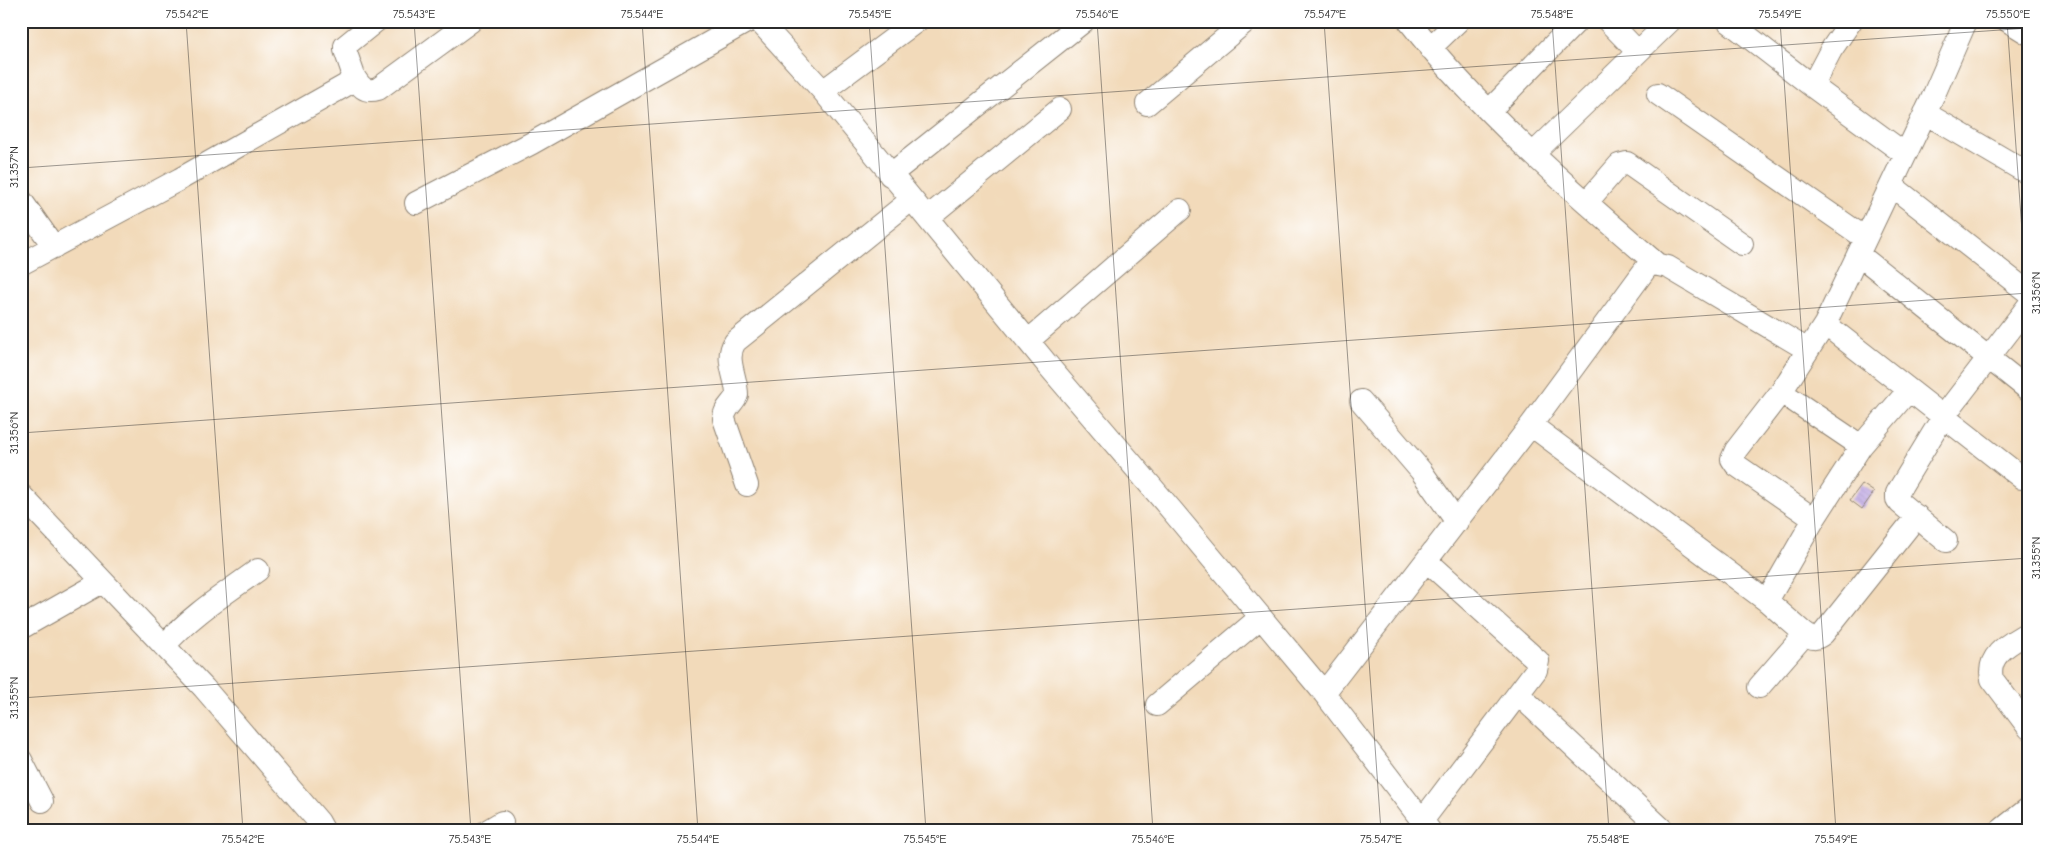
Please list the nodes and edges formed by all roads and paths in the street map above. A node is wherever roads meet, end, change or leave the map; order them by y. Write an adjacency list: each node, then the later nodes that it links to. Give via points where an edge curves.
1 (376, 21): 20 (street, via 345,46)
2 (471, 21): 20 (street, via 378,89 364,90)
3 (748, 21): 36 (street)
4 (759, 21): 22 (street)
5 (917, 21): 22 (street)
6 (1084, 21): 31 (street)
7 (1246, 21): 24 (street)
8 (1409, 21): 18 (street)
9 (1458, 21): 18 (street)
10 (1577, 21): 26 (street)
11 (1608, 21): 19 (street)
12 (1670, 21): 19 (street)
13 (1728, 21): 21 (street)
14 (1851, 21): 21 (street)
15 (1966, 21): 27 (street)
16 (2008, 21): 17 (street)
17 (2029, 34)
18 (1430, 48): 26 (street)
19 (1638, 52): 28 (street)
20 (353, 75): 41 (street, via 348,84)
21 (1812, 86): 29 (street)
22 (823, 91): 31 (street)
23 (1658, 94): 40 (street)
24 (1147, 104)
25 (1060, 109): 38 (street)
26 (1489, 111): 28 (street)
27 (1925, 113): 29 (street); 30 (street)
28 (1534, 153): 35 (street)
29 (1906, 154): 32 (street)
30 (2029, 174)
31 (890, 175): 34 (street)
32 (1891, 185): 40 (street); 44 (street)
33 (21, 200): 41 (street)
34 (911, 200): 38 (street); 58 (street, via 732,347 730,356 737,394 726,409 724,419)
35 (1586, 202): 39 (street, via 1619,166 1628,163); 43 (street)
36 (416, 204)
37 (1180, 210): 47 (street)
38 (927, 218): 47 (street)
39 (1742, 244)
40 (1861, 246): 46 (street); 49 (street)
41 (54, 247): 42 (street)
42 (21, 264)
43 (1658, 265): 48 (street, via 1668,267); 55 (street, via 1644,270)
44 (2029, 293)
45 (2029, 306): 49 (street)
46 (1825, 324): 48 (street); 50 (street)
47 (1028, 341): 68 (street)
48 (1808, 350): 52 (street)
49 (1989, 359): 51 (street); 54 (street)
50 (1909, 390): 54 (street); 56 (street)
51 (2029, 390)
52 (1781, 392): 56 (street); 61 (street, via 1732,459)
53 (1362, 401): 62 (street, via 1421,471)
54 (1943, 417): 57 (street); 60 (street, via 1897,493 1900,503)
55 (1531, 425): 62 (street); 67 (street)
56 (1862, 446): 61 (street)
57 (2022, 478)
58 (747, 485)
59 (21, 495): 66 (street)
60 (1917, 516): 63 (street); 71 (street, via 1823,634 1815,639)
61 (1814, 519): 67 (street)
62 (1457, 522): 64 (street)
63 (1946, 541)
64 (1428, 562): 74 (street); 75 (street, via 1538,661 1536,670)
65 (258, 570): 72 (street, via 198,612)
66 (102, 582): 69 (street); 72 (street)
67 (1767, 601): 71 (street)
68 (1261, 617): 74 (street); 76 (street)
69 (21, 628)
70 (2029, 632): 77 (street, via 1997,653 1990,671 1992,679)
71 (1805, 634): 73 (street)
72 (164, 646): 82 (street, via 204,688)
73 (1759, 687)
74 (1324, 693): 81 (street)
75 (1518, 694): 81 (street); 83 (street)
76 (1157, 705)
77 (2029, 728)
78 (21, 760): 79 (street)
79 (42, 801)
80 (2029, 808): 84 (street)
81 (1426, 826)
82 (323, 830)
83 (1664, 831)
84 (2000, 831)

